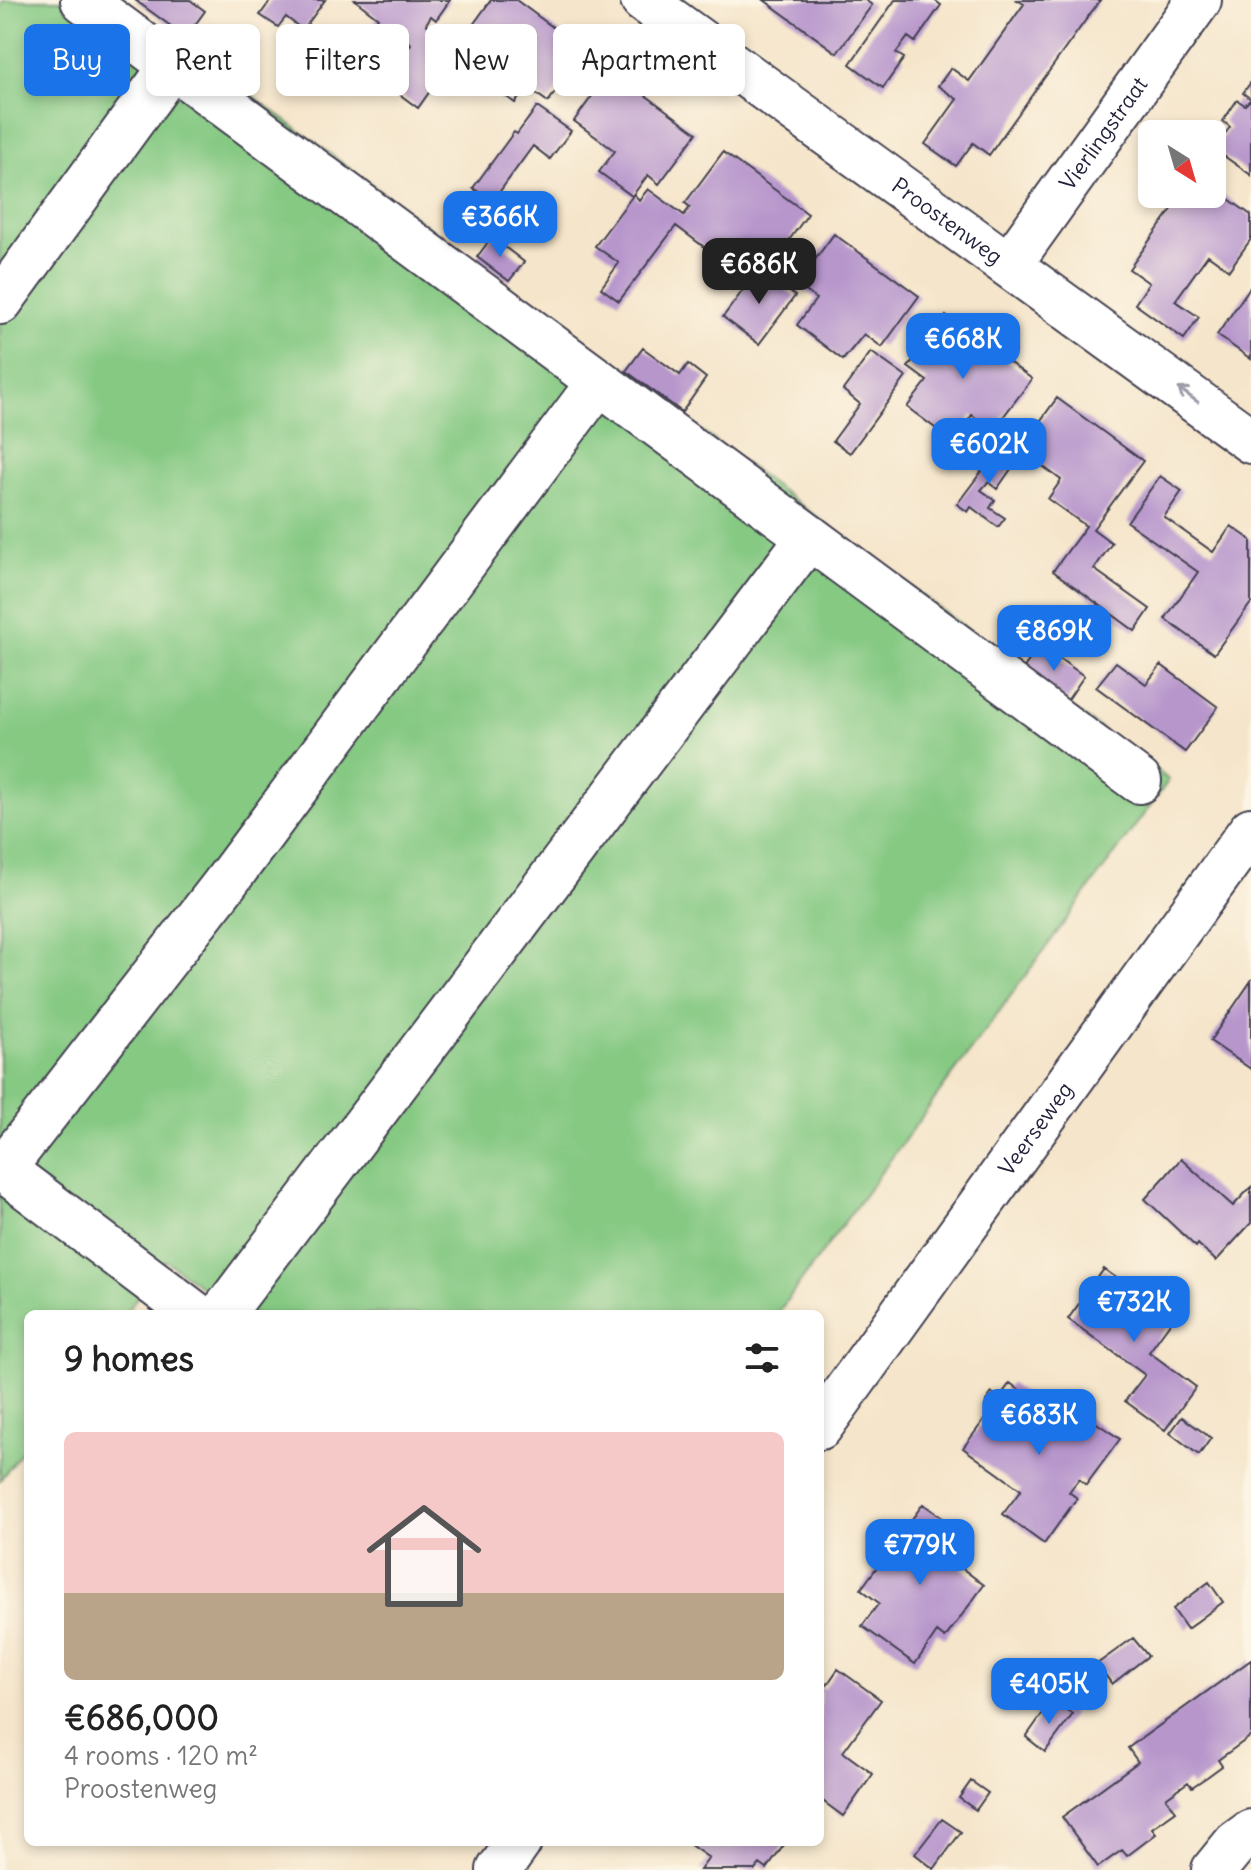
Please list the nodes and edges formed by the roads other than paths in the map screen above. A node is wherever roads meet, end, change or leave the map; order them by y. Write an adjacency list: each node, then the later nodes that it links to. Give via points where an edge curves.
1 (83, 0): 4 (street)
2 (643, 0): 7 (street, Proostenweg)
3 (1199, 0): 7 (street, Vierlingstraat)
4 (146, 47)
5 (150, 96): 8 (street)
6 (213, 96): 9 (street)
7 (1009, 265): 10 (street, Proostenweg, one-way to 7)
8 (0, 302)
9 (599, 382): 11 (street); 14 (street, via 223,886)
10 (1251, 441)
11 (809, 537): 12 (street); 16 (street)
12 (1139, 781)
13 (1251, 830): 17 (street, Veerseweg)
14 (2, 1168): 15 (street)
15 (190, 1310)
16 (225, 1310)
17 (824, 1421)
18 (1251, 1832): 21 (street)
19 (516, 1846): 20 (street)
20 (499, 1870)
21 (1214, 1870)

